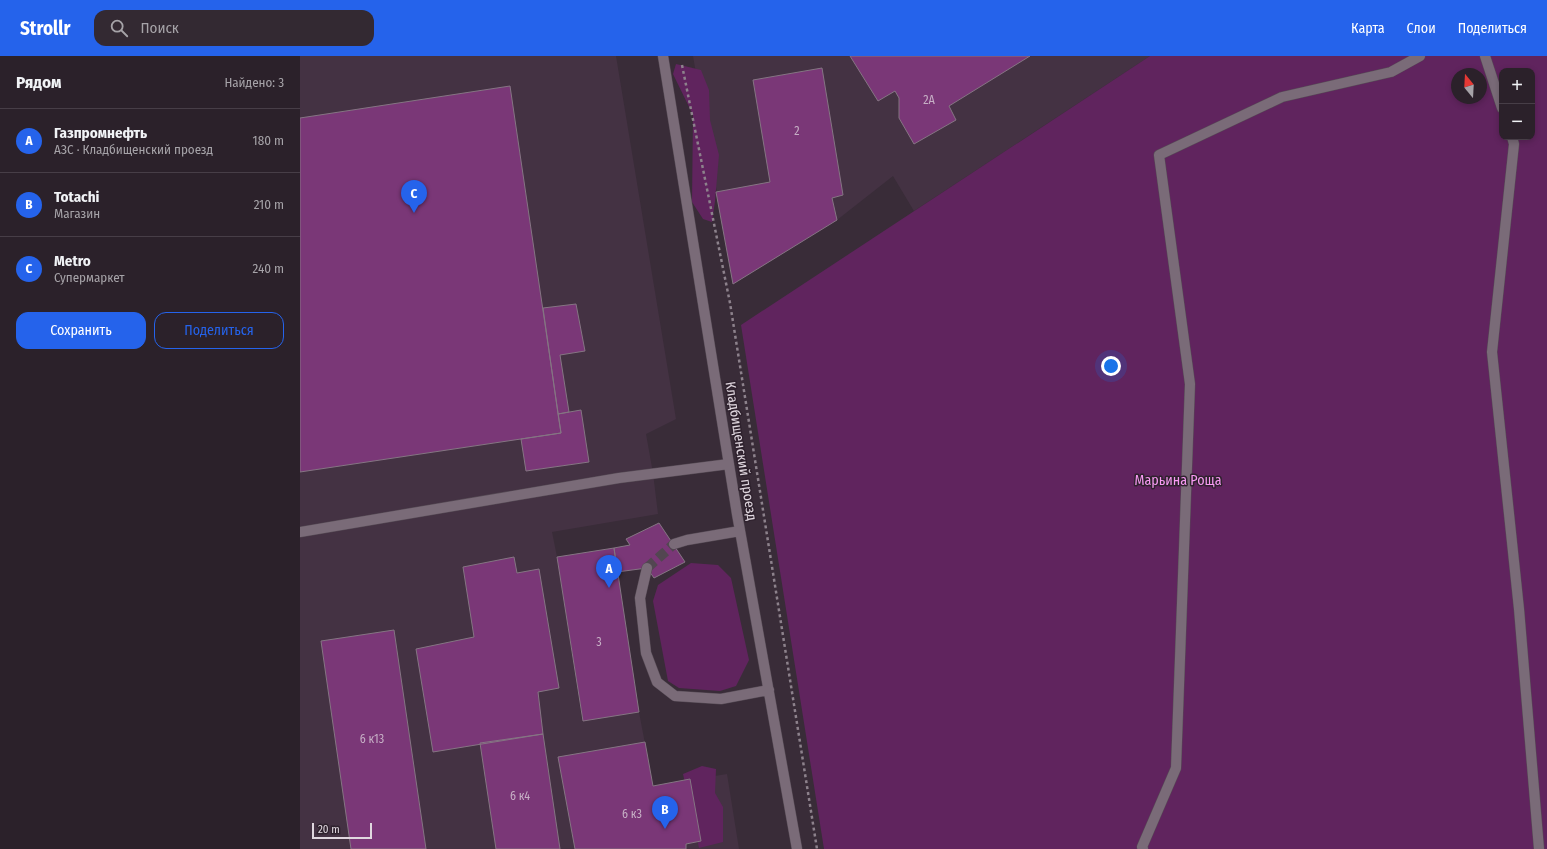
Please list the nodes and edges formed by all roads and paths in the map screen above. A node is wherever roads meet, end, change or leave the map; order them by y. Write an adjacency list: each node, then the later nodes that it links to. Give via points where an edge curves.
1 (663, 56): 7 (street, Кладбищенский проезд)
2 (1420, 56): 15 (street, via 1391,72 1282,97 1159,155 1190,384 1176,768 1142,846)
3 (1485, 56): 5 (street)
4 (681, 64): 14 (path, via 730,303)
5 (1501, 104)
6 (1513, 140): 16 (street, via 1492,352 1519,609)
7 (729, 464): 8 (street, Кладбищенский проезд); 9 (street, via 619,478)
8 (740, 531): 10 (street); 12 (street, Кладбищенский проезд)
9 (300, 532)
10 (674, 544)
11 (647, 568): 12 (street, via 640,598 646,653 657,682 675,696 721,699)
12 (769, 690): 13 (street, Кладбищенский проезд)
13 (797, 849)
14 (817, 849)
15 (1143, 849)
16 (1539, 849)

